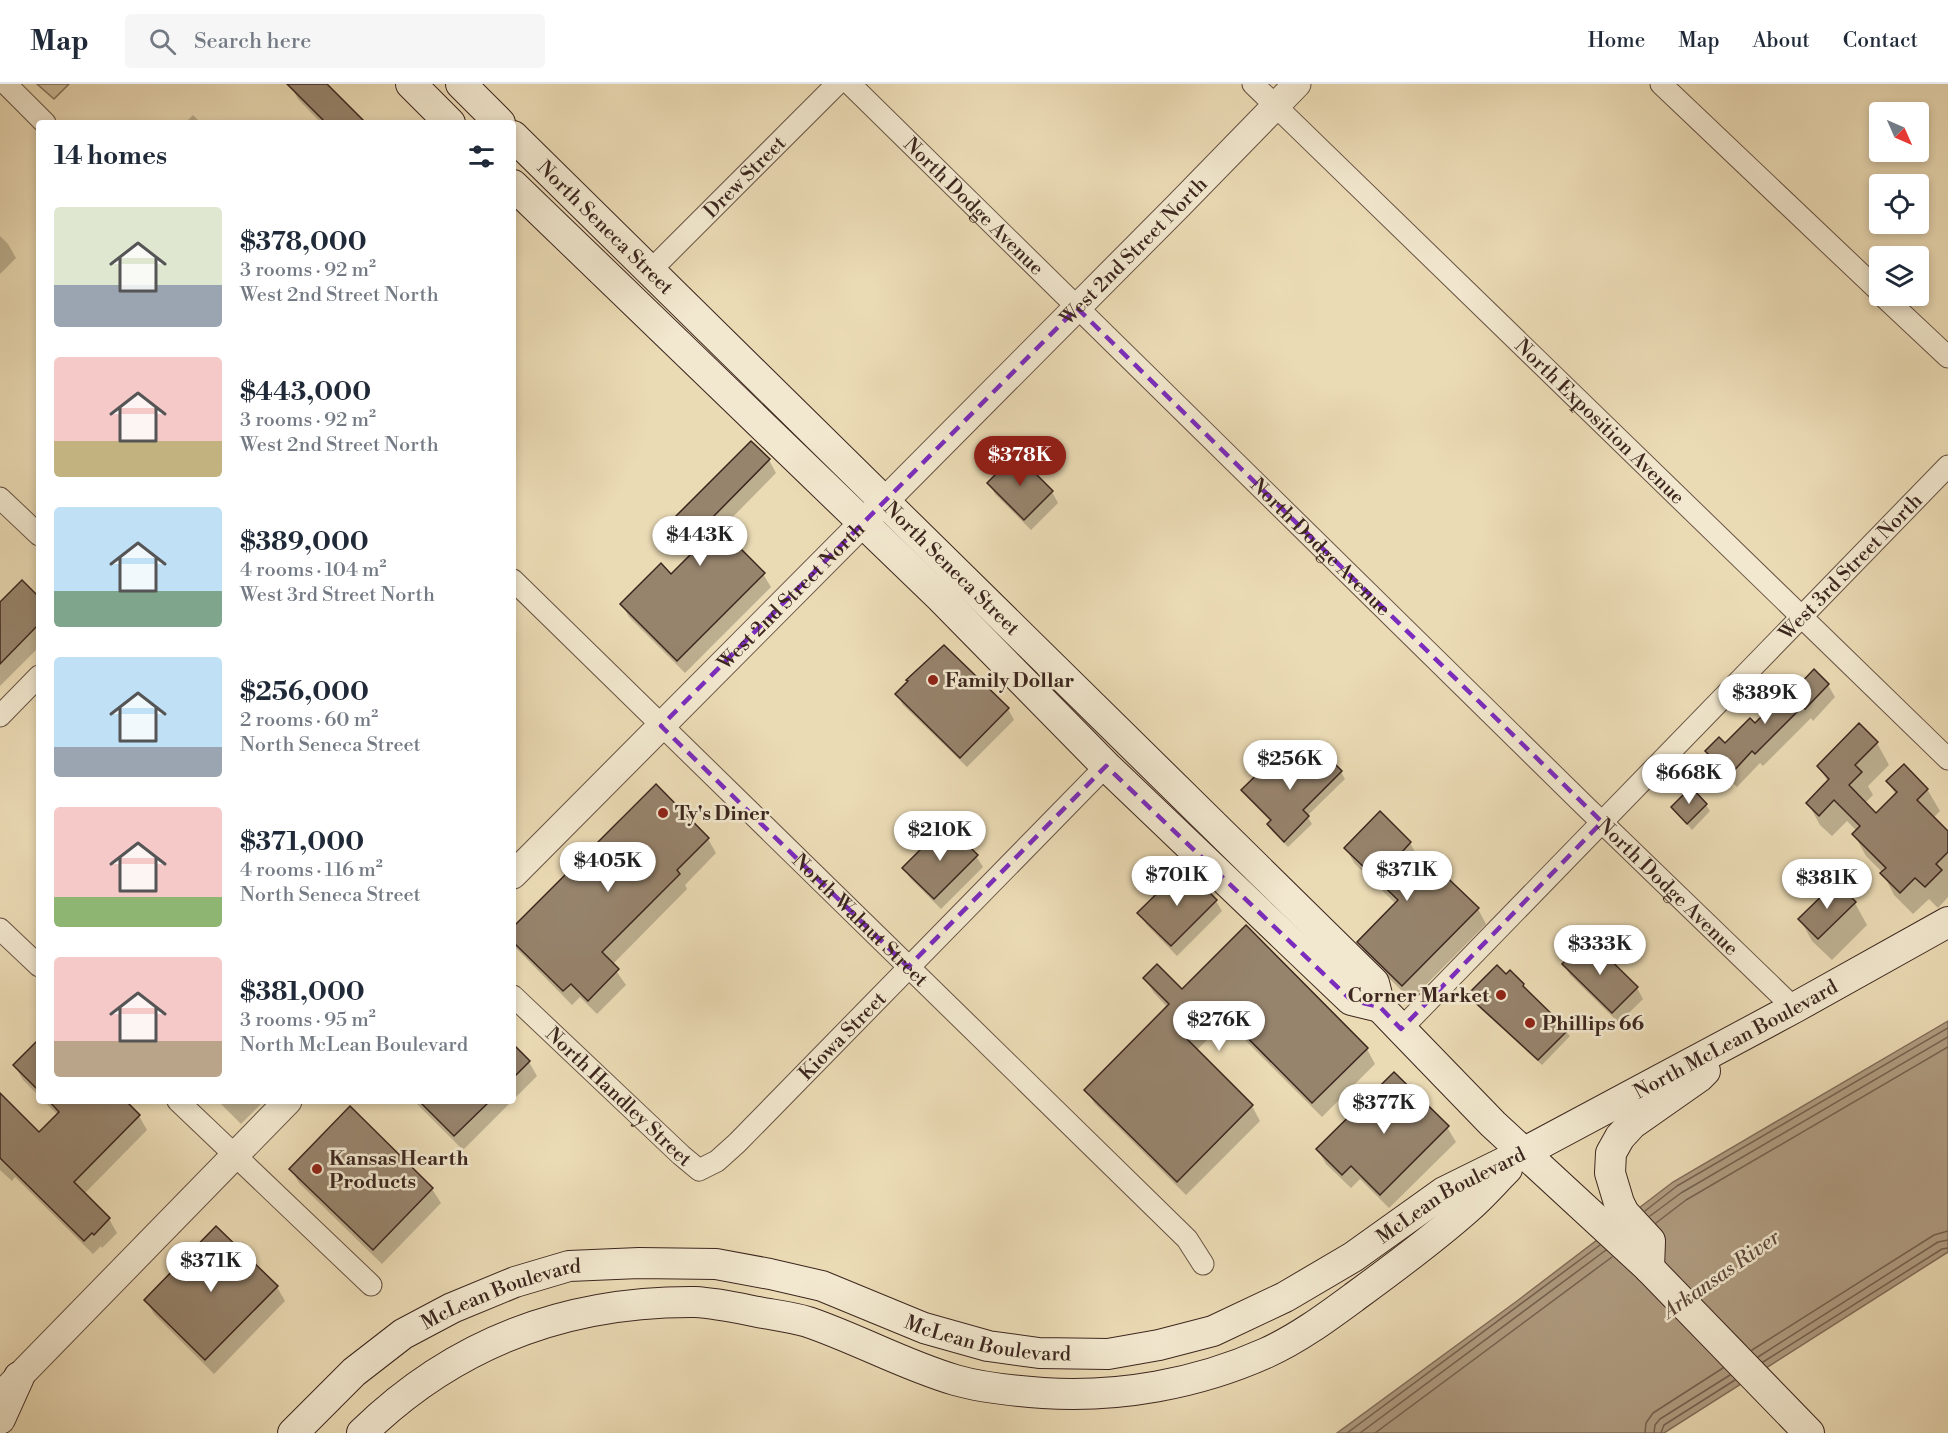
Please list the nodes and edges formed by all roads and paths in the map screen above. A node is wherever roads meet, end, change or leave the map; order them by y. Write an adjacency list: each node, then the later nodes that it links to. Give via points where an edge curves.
1 (6, 84): 10 (street)
2 (411, 84): 11 (main road)
3 (461, 84): 12 (main road)
4 (837, 84): 17 (street, Drew Street)
5 (850, 84): 20 (street, North Dodge Avenue)
6 (1253, 84): 9 (street, North Exposition Avenue)
7 (1297, 84): 9 (street, West 2nd Street North)
8 (1661, 84): 18 (street)
9 (1276, 106): 20 (street, West 2nd Street North); 28 (street, North Exposition Avenue)
10 (42, 120)
11 (447, 120)
12 (497, 120)
13 (516, 139): 14 (main road, North Seneca Street)
14 (541, 164): 15 (street); 17 (main road, North Seneca Street)
15 (516, 187)
16 (516, 191): 25 (main road, North Seneca Street)
17 (651, 270): 24 (main road, North Seneca Street)
18 (1869, 282)
19 (1894, 306): 21 (street)
20 (1077, 308): 24 (street, West 2nd Street North); 34 (street, North Dodge Avenue)
21 (1948, 357)
22 (1948, 466): 28 (street, West 3rd Street North)
23 (0, 498): 26 (street)
24 (885, 501): 25 (street, West 2nd Street North); 41 (main road, North Seneca Street, via 1374,983)
25 (863, 523): 31 (street, West 2nd Street North); 33 (main road, North Seneca Street)
26 (36, 532)
27 (516, 583): 31 (street, North Walnut Street)
28 (1801, 616): 32 (street, North Exposition Avenue); 34 (street, West 3rd Street North)
29 (36, 679): 30 (street)
30 (0, 716)
31 (661, 726): 35 (street, West 2nd Street North); 39 (street, North Walnut Street)
32 (1948, 759)
33 (1106, 766): 39 (street, Kiowa Street); 41 (main road, North Seneca Street, via 1352,1000)
34 (1602, 822): 42 (street, North Dodge Avenue); 43 (street, West 3rd Street North)
35 (516, 871)
36 (1948, 922): 42 (main road, North McLean Boulevard)
37 (0, 929): 38 (street)
38 (36, 963)
39 (908, 967): 49 (street, Kiowa Street, via 737,1143 717,1161); 50 (street, North Walnut Street, via 1187,1239)
40 (516, 999): 49 (street, North Handley Street)
41 (1380, 1007): 43 (main road, North Seneca Street)
42 (1794, 1008): 44 (main road, North McLean Boulevard)
43 (1401, 1029): 47 (main road, North Seneca Street)
44 (1735, 1039): 47 (main road, North McLean Boulevard); 51 (main road, via 1699,1077 1632,1124 1611,1153 1614,1191 1624,1212 1650,1241)
45 (181, 1104): 48 (street)
46 (285, 1104): 48 (street)
47 (1523, 1153): 51 (main road, North Seneca Street); 56 (main road, McLean Boulevard, via 1444,1192 1353,1257 1285,1298 1213,1331 1159,1345 1108,1354 1029,1352 988,1346 924,1328 822,1286 770,1274 716,1264 569,1266 515,1282 403,1334 354,1372); 57 (main road, McLean Boulevard, via 1466,1210 1386,1275 1305,1333 1210,1374 1143,1389 1085,1394 1001,1389 957,1381 806,1321 698,1302 626,1305 552,1319 488,1344 437,1371)
48 (235, 1155): 52 (street); 53 (street)
49 (699, 1170)
50 (1203, 1264)
51 (1649, 1268): 55 (main road, North Seneca Street)
52 (371, 1285)
53 (9, 1387): 54 (main road)
54 (0, 1419)
55 (1800, 1423)
56 (293, 1433)
57 (362, 1433)

